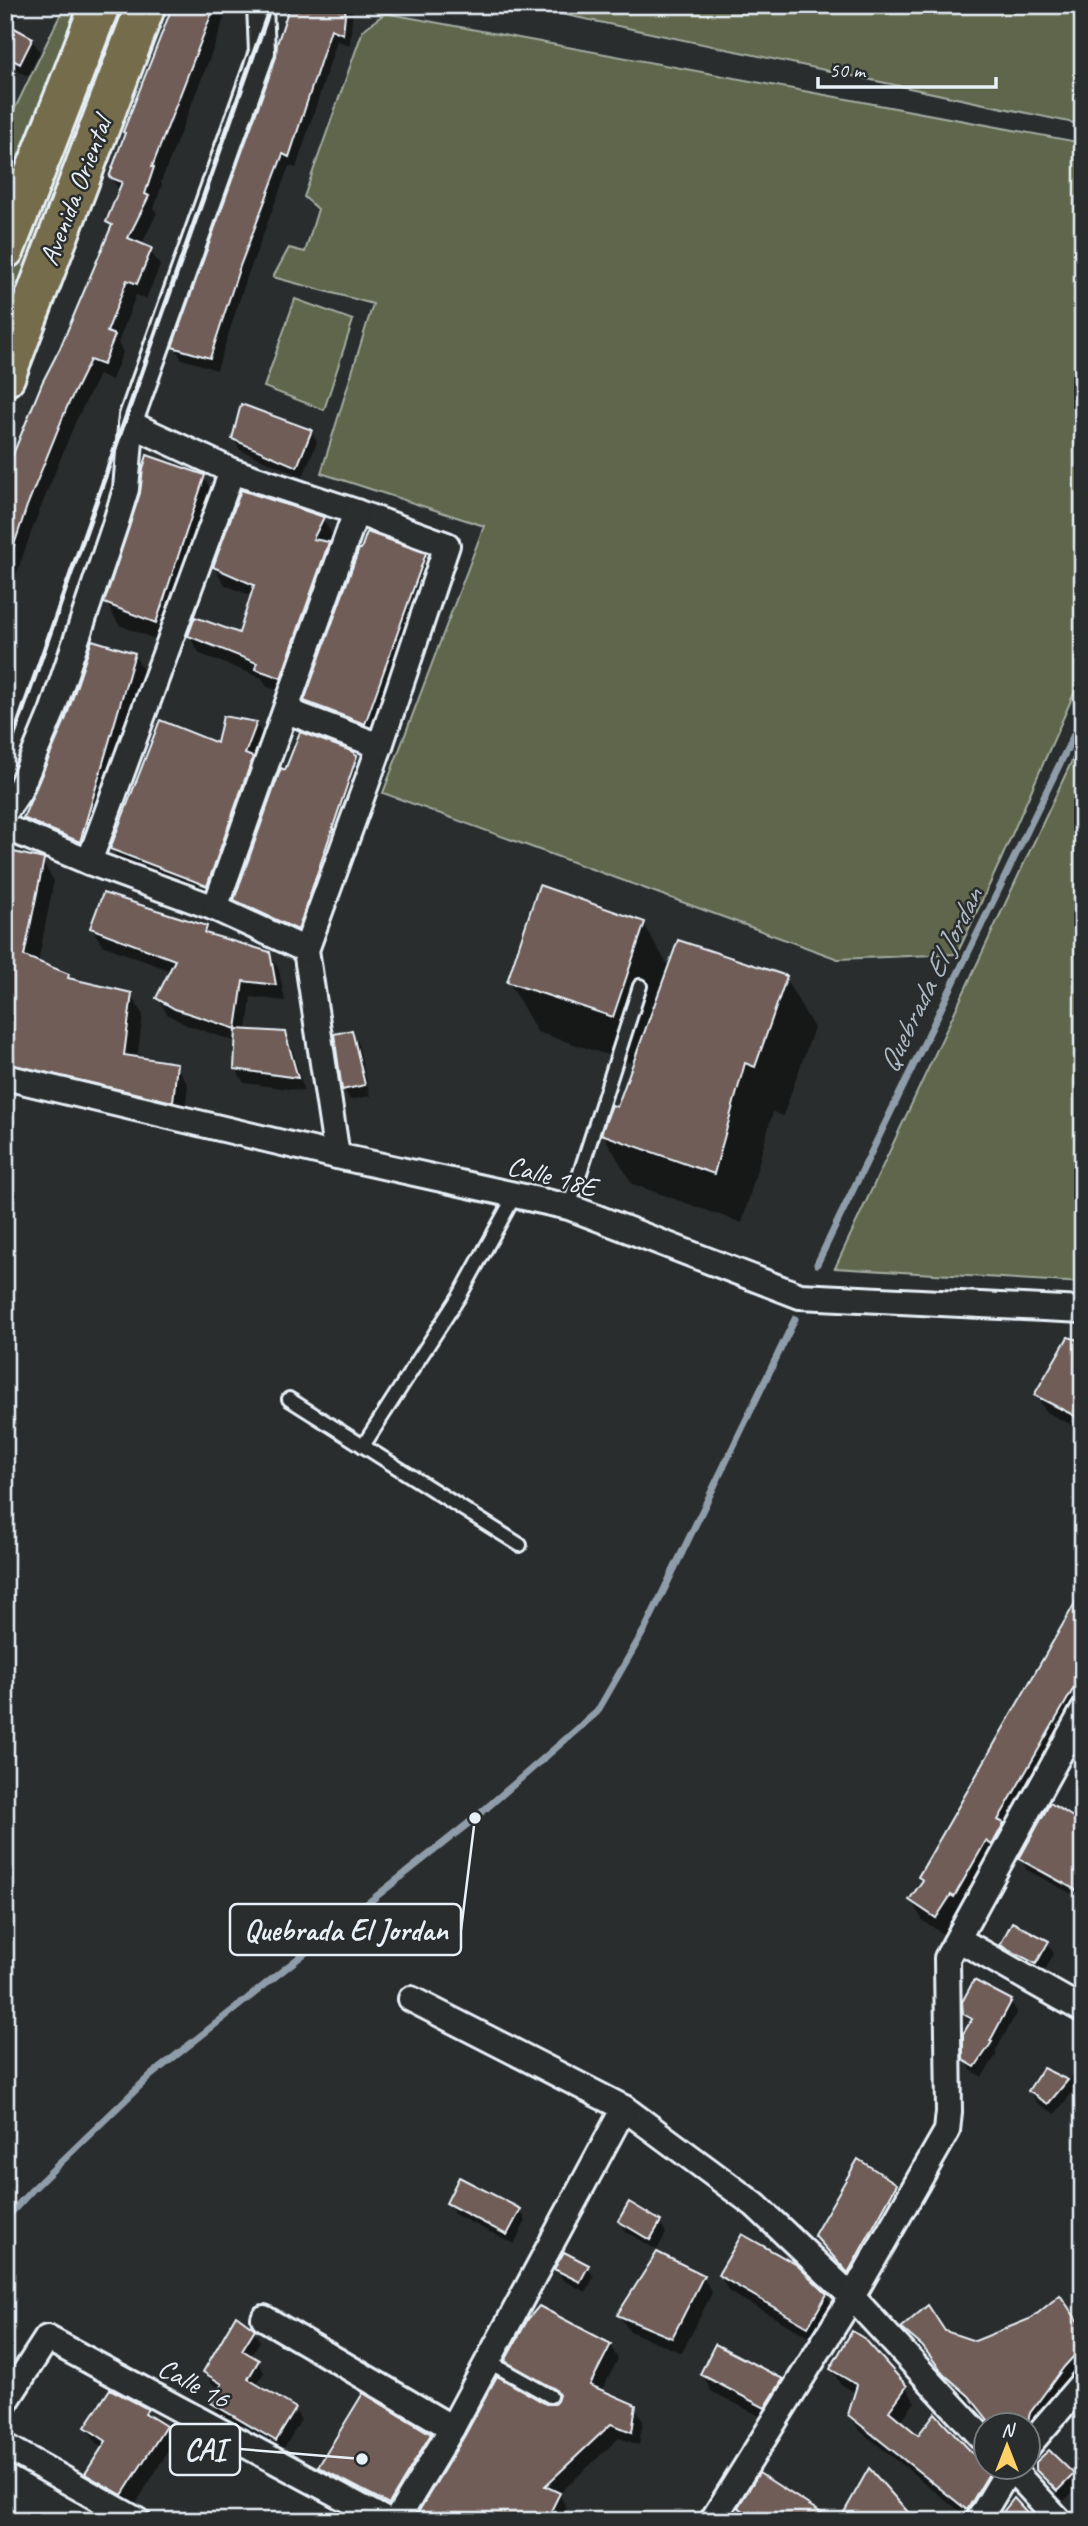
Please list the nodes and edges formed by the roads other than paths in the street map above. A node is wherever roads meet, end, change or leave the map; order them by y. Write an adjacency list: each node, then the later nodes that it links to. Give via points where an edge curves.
1 (100, 5): 4 (main road, Avenida Oriental)
2 (146, 5): 5 (main road, Avenida Oriental)
3 (260, 5): 6 (street, via 262,52)
4 (5, 249)
5 (5, 377)
6 (131, 424): 7 (street); 11 (street, via 126,489 115,524 52,712 19,791)
7 (232, 471): 8 (street); 13 (street)
8 (356, 512): 9 (street); 10 (street, via 447,545)
9 (287, 711): 10 (street); 14 (street)
10 (380, 746): 15 (street)
11 (5, 812)
12 (5, 827): 13 (street)
13 (89, 862): 14 (street)
14 (215, 908): 15 (street)
15 (306, 950): 18 (street)
16 (640, 985): 20 (lane)
17 (5, 1077): 18 (street, Calle 18E)
18 (337, 1156): 19 (street, Calle 18E)
19 (515, 1195): 20 (street, Calle 18E); 23 (lane, via 460,1295)
20 (569, 1207): 21 (street, Calle 18E, via 800,1296)
21 (1083, 1310)
22 (289, 1399): 23 (lane)
23 (363, 1446): 24 (lane)
24 (520, 1545)
25 (1083, 1711): 26 (street)
26 (958, 1939): 28 (street); 30 (street, via 947,1958 947,2131)
27 (411, 1998): 29 (street)
28 (1083, 2010)
29 (624, 2108): 30 (street, via 755,2205); 32 (street)
30 (852, 2297): 36 (street); 45 (street)
31 (264, 2318): 37 (street)
32 (487, 2361): 34 (lane); 37 (street)
33 (1083, 2382): 38 (street)
34 (550, 2396)
35 (5, 2403): 43 (street, Calle 16, via 47,2338)
36 (972, 2427)
37 (452, 2428): 44 (street)
38 (1042, 2430)
39 (5, 2446): 42 (street)
40 (1002, 2480): 46 (street)
41 (1022, 2480): 47 (street)
42 (138, 2521)
43 (387, 2521)
44 (396, 2521)
45 (712, 2521)
46 (978, 2521)
47 (1060, 2521)

